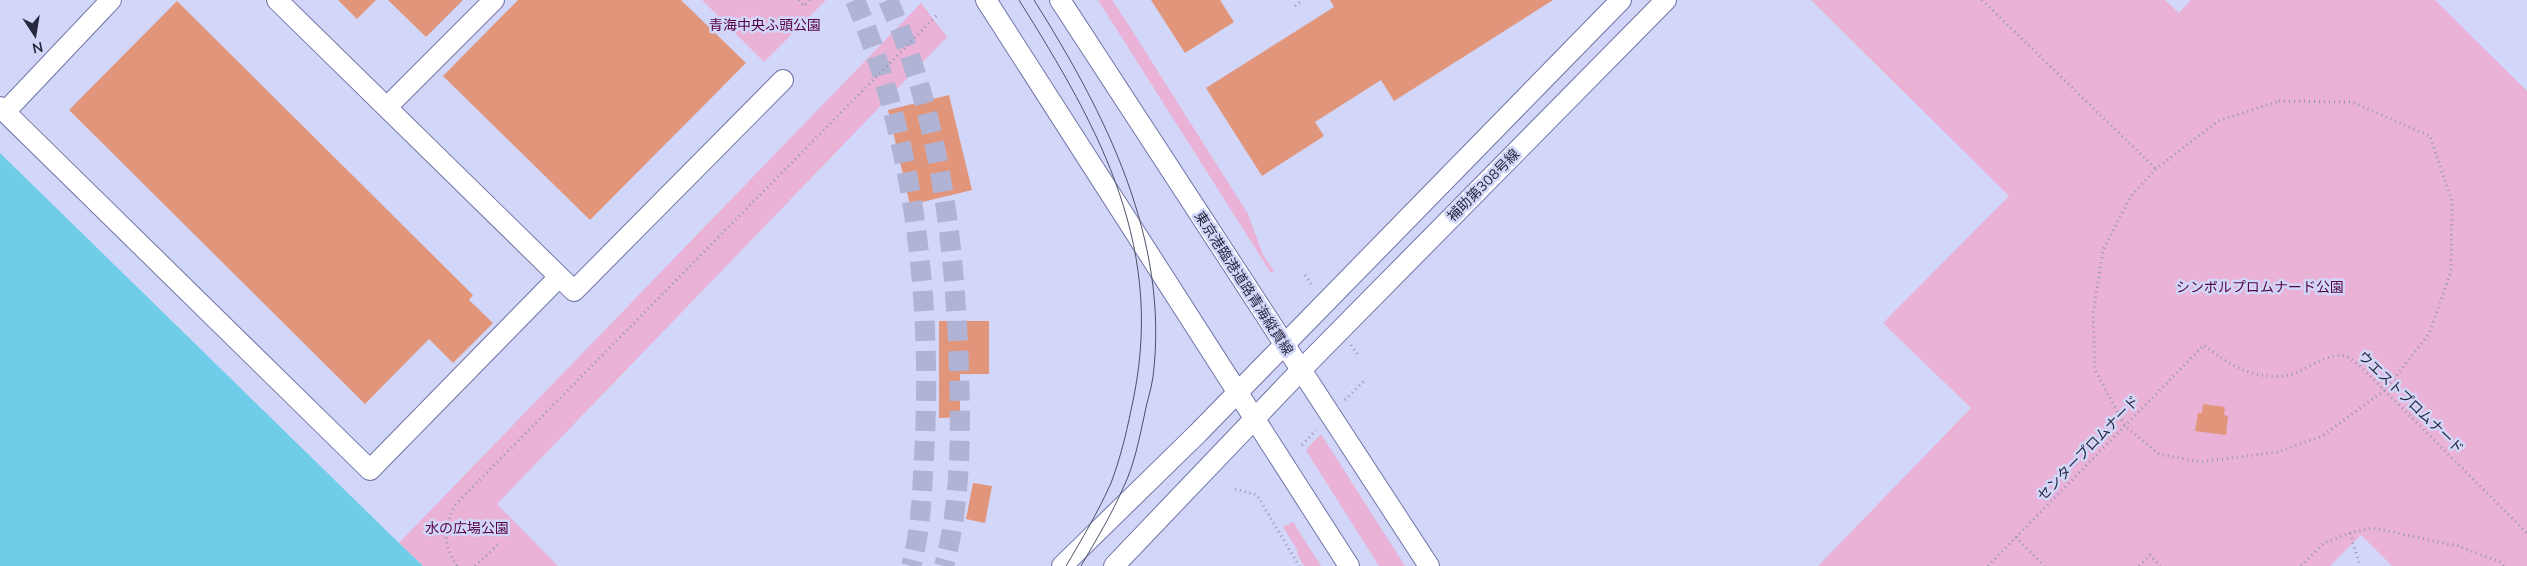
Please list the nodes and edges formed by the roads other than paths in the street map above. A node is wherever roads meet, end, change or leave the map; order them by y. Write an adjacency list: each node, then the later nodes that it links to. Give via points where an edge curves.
1 (111, 0): 10 (street)
2 (277, 0): 9 (street)
3 (494, 0): 9 (street)
4 (986, 0): 14 (street)
5 (1060, 0): 12 (street, 東京港臨港道路青海縦貫線)
6 (1621, 0): 12 (street)
7 (1666, 0): 13 (street, 補助第308号線)
8 (783, 80): 11 (street, via 574,291)
9 (386, 107): 11 (street)
10 (2, 110): 11 (street, via 370,470)
11 (559, 277)
12 (1284, 344): 13 (street, 東京港臨港道路青海縦貫線); 14 (street)
13 (1300, 370): 15 (street, 補助第308号線); 19 (street, 東京港臨港道路青海縦貫線)
14 (1237, 394): 15 (street); 16 (street)
15 (1254, 420): 17 (street, 補助第308号線); 18 (street)
16 (1062, 566)
17 (1114, 566)
18 (1349, 566)
19 (1429, 566)

